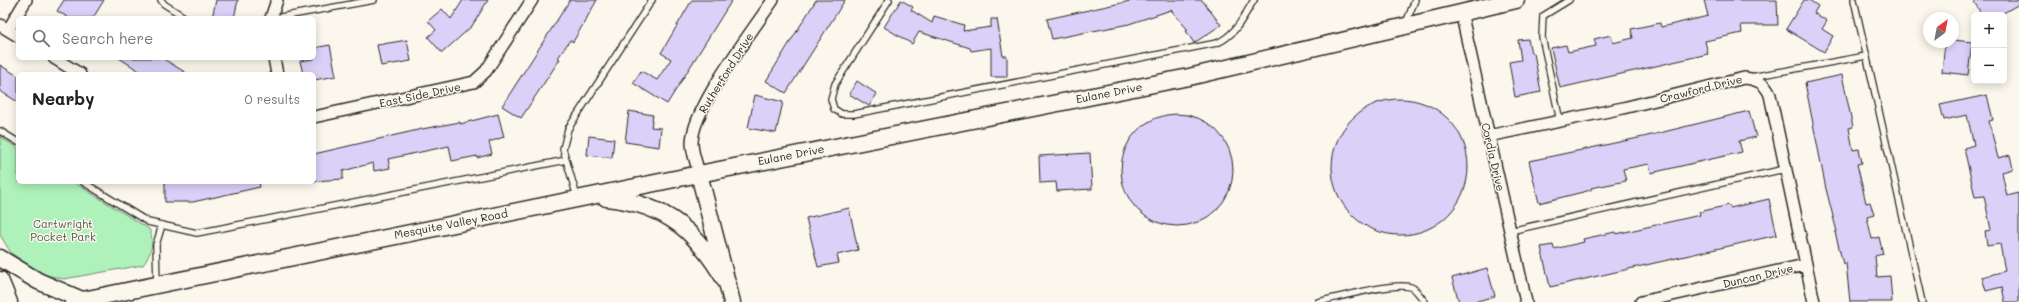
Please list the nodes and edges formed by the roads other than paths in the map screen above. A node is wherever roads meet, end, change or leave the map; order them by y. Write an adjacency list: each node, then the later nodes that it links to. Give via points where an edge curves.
1 (26, 0): 19 (street)
2 (161, 0): 15 (lane)
3 (277, 0): 16 (street)
4 (374, 0): 17 (lane)
5 (532, 0): 27 (street, East Side Drive, via 486,71 474,82 458,88)
6 (652, 0): 32 (lane, via 568,129 563,149)
7 (773, 0): 34 (street, Rutherford Drive, via 709,95 698,117 692,143)
8 (889, 0): 9 (lane, via 835,84 831,99 834,109 842,114 854,114 1217,43 1227,39 1234,32)
9 (1254, 0)
10 (1415, 0): 18 (lane)
11 (1516, 0): 14 (street, Eulane Drive)
12 (1569, 0): 28 (lane, via 1543,16 1542,25 1542,37)
13 (1854, 0): 21 (lane)
14 (1461, 12): 18 (street, Eulane Drive); 30 (street, Cordia Drive)
15 (183, 16)
16 (272, 16)
17 (286, 16)
18 (1405, 26): 34 (street, Eulane Drive, via 1189,77)
19 (4, 28): 20 (street)
20 (16, 35)
21 (1866, 56): 26 (lane); 52 (lane)
22 (57, 60): 24 (street)
23 (274, 60): 25 (street)
24 (77, 72)
25 (277, 72)
26 (1744, 78): 28 (street, Crawford Drive); 33 (street, Crawford Drive, via 1755,79 1767,88)
27 (316, 117)
28 (1560, 121): 30 (street, Crawford Drive)
29 (0, 131): 31 (lane)
30 (1488, 136): 38 (street, Cordia Drive)
31 (16, 141)
32 (566, 160): 36 (lane); 37 (lane, via 197,233)
33 (1785, 169): 38 (lane); 40 (street, Crawford Drive)
34 (699, 174): 36 (street, Mesquite Valley Road); 43 (street)
35 (86, 184): 37 (lane, via 148,222)
36 (584, 198): 42 (street, Mesquite Valley Road); 43 (street, via 627,200 654,209 672,219 692,234)
37 (162, 225): 42 (lane, via 156,245)
38 (1510, 231): 49 (street, Cordia Drive)
39 (0, 258): 44 (street)
40 (1805, 265): 50 (street, Duncan Drive); 51 (street, Crawford Drive)
41 (0, 280): 45 (street)
42 (158, 284): 44 (street, Mesquite Valley Road)
43 (728, 285): 46 (street)
44 (78, 301)
45 (9, 302)
46 (732, 302)
47 (1318, 302): 48 (lane, via 1385,287 1403,286 1413,288)
48 (1425, 302)
49 (1526, 302)
50 (1641, 302)
51 (1814, 302)
52 (1922, 302)

